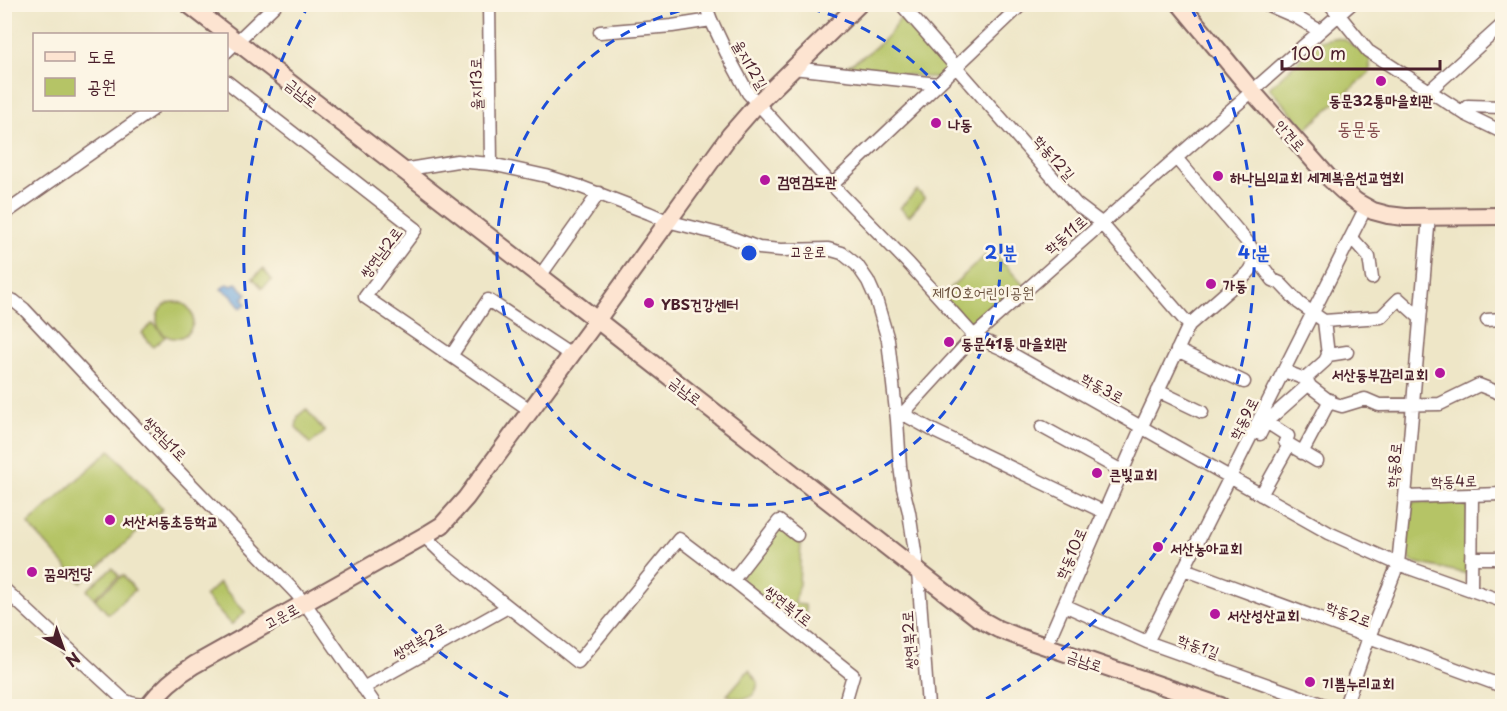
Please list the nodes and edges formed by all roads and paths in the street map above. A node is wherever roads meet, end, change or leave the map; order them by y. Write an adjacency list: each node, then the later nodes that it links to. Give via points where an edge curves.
1 (188, 4): 17 (street, 금남로)
2 (276, 4): 18 (street)
3 (489, 4): 31 (street, 율지13로)
4 (705, 4): 13 (street, 율지12길)
5 (859, 4): 20 (street, 고운로)
6 (901, 4): 19 (street, 학동12길)
7 (1022, 4): 19 (street)
8 (1180, 4): 23 (street, 안견로)
9 (1266, 4): 15 (street)
10 (1330, 4): 12 (street)
11 (1351, 4): 12 (street, 학동11로)
12 (1338, 16): 15 (street, 학동11로); 24 (street, via 1368,51)
13 (711, 21): 16 (street); 25 (street, 율지12길, via 738,77)
14 (1503, 25): 24 (street)
15 (1320, 31): 23 (street, 학동11로)
16 (600, 32)
17 (218, 33)
18 (232, 47): 32 (street, 금남로)
19 (956, 67): 22 (street); 40 (street, 학동12길, via 1076,204)
20 (793, 68): 22 (street); 25 (street, 고운로)
21 (228, 83): 58 (street, 쌍연남2로, via 416,229 365,297)
22 (938, 84): 33 (street)
23 (1252, 91): 30 (street, 학동11로); 35 (street, 안견로, via 1336,185)
24 (1429, 91): 28 (street)
25 (757, 104): 33 (street, 학동3로); 39 (street, 고운로)
26 (1503, 107): 28 (street, via 1468,106)
27 (151, 111): 36 (street)
28 (1462, 112): 29 (street)
29 (1503, 132)
30 (1176, 158): 40 (street, 학동11로); 42 (street, via 1250,244)
31 (491, 164): 32 (street, via 457,160); 34 (street, 고운로)
32 (402, 170): 43 (street, 금남로)
33 (832, 185): 53 (street, 학동3로)
34 (599, 193): 39 (street, 고운로); 43 (street)
35 (1366, 207): 37 (street, 안견로, via 1393,216); 41 (street, 학동9로)
36 (4, 214)
37 (1429, 216): 38 (street, 안견로); 47 (street, 학동8로)
38 (1503, 216)
39 (667, 221): 49 (street, 고운로); 68 (street, 고운로, via 759,248 828,249 853,260 868,281 885,326)
40 (1101, 223): 52 (street, 학동12길); 53 (street, 학동11로)
41 (1351, 237): 44 (street, via 1369,257); 46 (street, 학동9로)
42 (1254, 258): 46 (street, via 1273,280); 52 (street, 학동10로, via 1250,272)
43 (540, 276): 49 (street, 금남로)
44 (1372, 278)
45 (4, 298): 93 (street, 쌍연남1로, via 24,309)
46 (1313, 313): 51 (street); 59 (street, 학동9로)
47 (1420, 318): 51 (street, via 1399,299 1381,317); 65 (street, 학동8로)
48 (1503, 319): 50 (street)
49 (597, 320): 56 (street, 고운로); 88 (street, 금남로)
50 (1487, 320)
51 (1324, 321): 57 (street)
52 (1189, 325): 54 (street, 학동10로)
53 (974, 336): 68 (street, 학동11로); 70 (street, 학동3로)
54 (1178, 350): 60 (street); 62 (street, 학동10로)
55 (1347, 352): 57 (street)
56 (571, 355): 58 (street, via 488,300); 66 (street, 고운로)
57 (1328, 355): 61 (street)
58 (451, 356): 66 (street, 쌍연남2로)
59 (1284, 371): 61 (street); 69 (street, 학동9로)
60 (1244, 382)
61 (1307, 382): 64 (street); 69 (street)
62 (1158, 391): 67 (street); 70 (street, 학동10로)
63 (1503, 394): 65 (street, via 1479,385 1440,404)
64 (1329, 400): 65 (street, via 1342,406 1365,399 1379,405); 73 (street)
65 (1413, 405): 80 (street, 학동8로)
66 (530, 410): 83 (street, 고운로, via 454,512)
67 (1202, 412)
68 (900, 417): 81 (street); 88 (street, via 900,466)
69 (1263, 420): 72 (street, via 1288,436 1285,442); 76 (street, 학동9로)
70 (1142, 426): 75 (street, 학동10로); 76 (street, 학동3로)
71 (1042, 427): 75 (street)
72 (1289, 445): 73 (street); 78 (street)
73 (1302, 453): 74 (street)
74 (1317, 461)
75 (1122, 471): 81 (street, 학동10로)
76 (1230, 477): 78 (street, 학동3로); 87 (street, 학동9로)
77 (1503, 494): 79 (street, 학동4로)
78 (1261, 495): 86 (street, 학동3로, via 1329,533)
79 (1472, 495): 80 (street, 학동4로); 84 (street)
80 (1405, 496): 86 (street, 학동8로)
81 (1104, 512): 94 (street, 학동10로)
82 (797, 535): 89 (street, via 779,521)
83 (424, 537): 93 (street, 고운로); 95 (street)
84 (1471, 558): 85 (street); 91 (street)
85 (1503, 558)
86 (1398, 564): 91 (street, 학동3로); 96 (street, 학동8로)
87 (1184, 568): 96 (street, 학동2로); 97 (street, 학동9로)
88 (918, 572): 98 (street, 금남로, via 978,618); 105 (street, 쌍연북2로)
89 (734, 580): 95 (street, 쌍연북1로, via 679,539 579,662); 104 (street, 쌍연북1로, via 853,675)
90 (4, 589): 101 (street, via 124,700)
91 (1471, 589): 92 (street, 학동3로)
92 (1503, 600)
93 (304, 602): 100 (street, 쌍연남1로); 101 (street, 고운로, via 187,669)
94 (1064, 606): 97 (street, 학동1길); 98 (street, 학동10로)
95 (508, 607): 100 (street, 쌍연북2로)
96 (1369, 637): 99 (street, 학동2로); 108 (street, 학동8로)
97 (1147, 642): 107 (street, 학동1길)
98 (1046, 646): 106 (street, 금남로)
99 (1503, 686)
100 (363, 688): 103 (street)
101 (149, 706): 102 (street)
102 (174, 706)
103 (376, 706)
104 (844, 706)
105 (928, 706)
106 (1221, 706)
107 (1327, 706)
108 (1345, 706)

